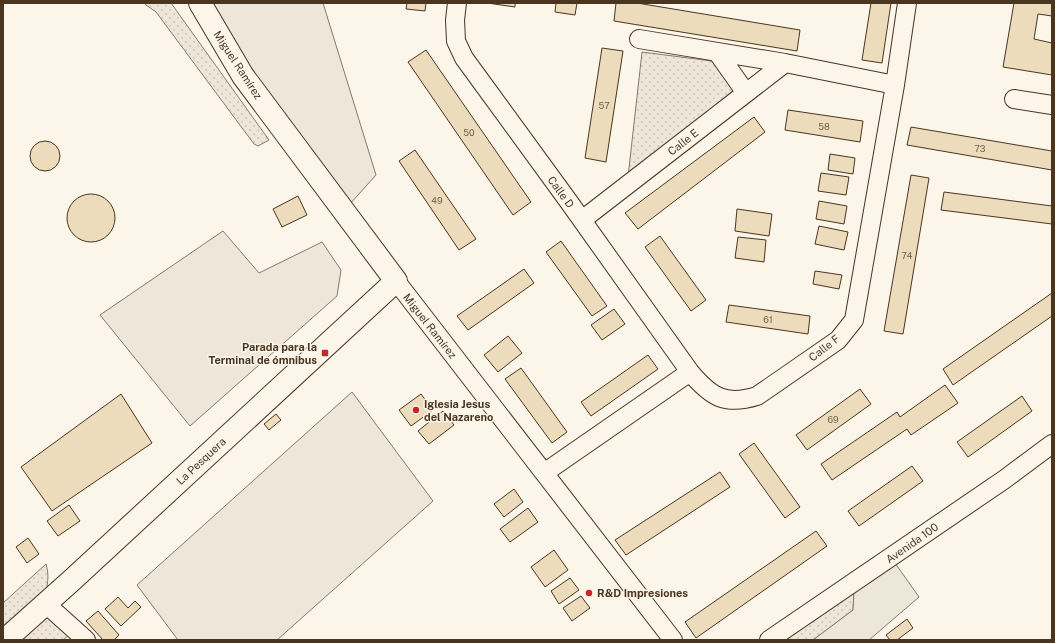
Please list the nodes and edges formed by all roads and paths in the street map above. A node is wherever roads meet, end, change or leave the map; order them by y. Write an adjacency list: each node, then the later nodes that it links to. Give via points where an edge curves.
1 (200, 3): 12 (main road, Miguel Ramírez, via 243,76)
2 (458, 3): 11 (street, Calle D, via 455,20 456,41 464,58)
3 (907, 3): 7 (street, Calle F)
4 (639, 40): 5 (street)
5 (717, 52): 6 (street); 8 (street)
6 (785, 63): 7 (street); 8 (street, Calle E)
7 (895, 85): 13 (street, Calle F, via 854,320 838,340 757,396 734,401 724,399 701,386)
8 (746, 93): 11 (street, Calle E)
9 (1014, 99): 10 (street)
10 (1052, 105)
11 (582, 220): 13 (street, Calle D)
12 (396, 281): 15 (street, Miguel Ramírez); 16 (main road, La Pesquera)
13 (690, 372): 15 (street)
14 (1052, 444): 20 (street, Avenida 100)
15 (544, 473): 19 (street, Miguel Ramírez)
16 (46, 604): 17 (main road, La Pesquera); 18 (street)
17 (5, 640)
18 (86, 640)
19 (673, 640)
20 (770, 640)

